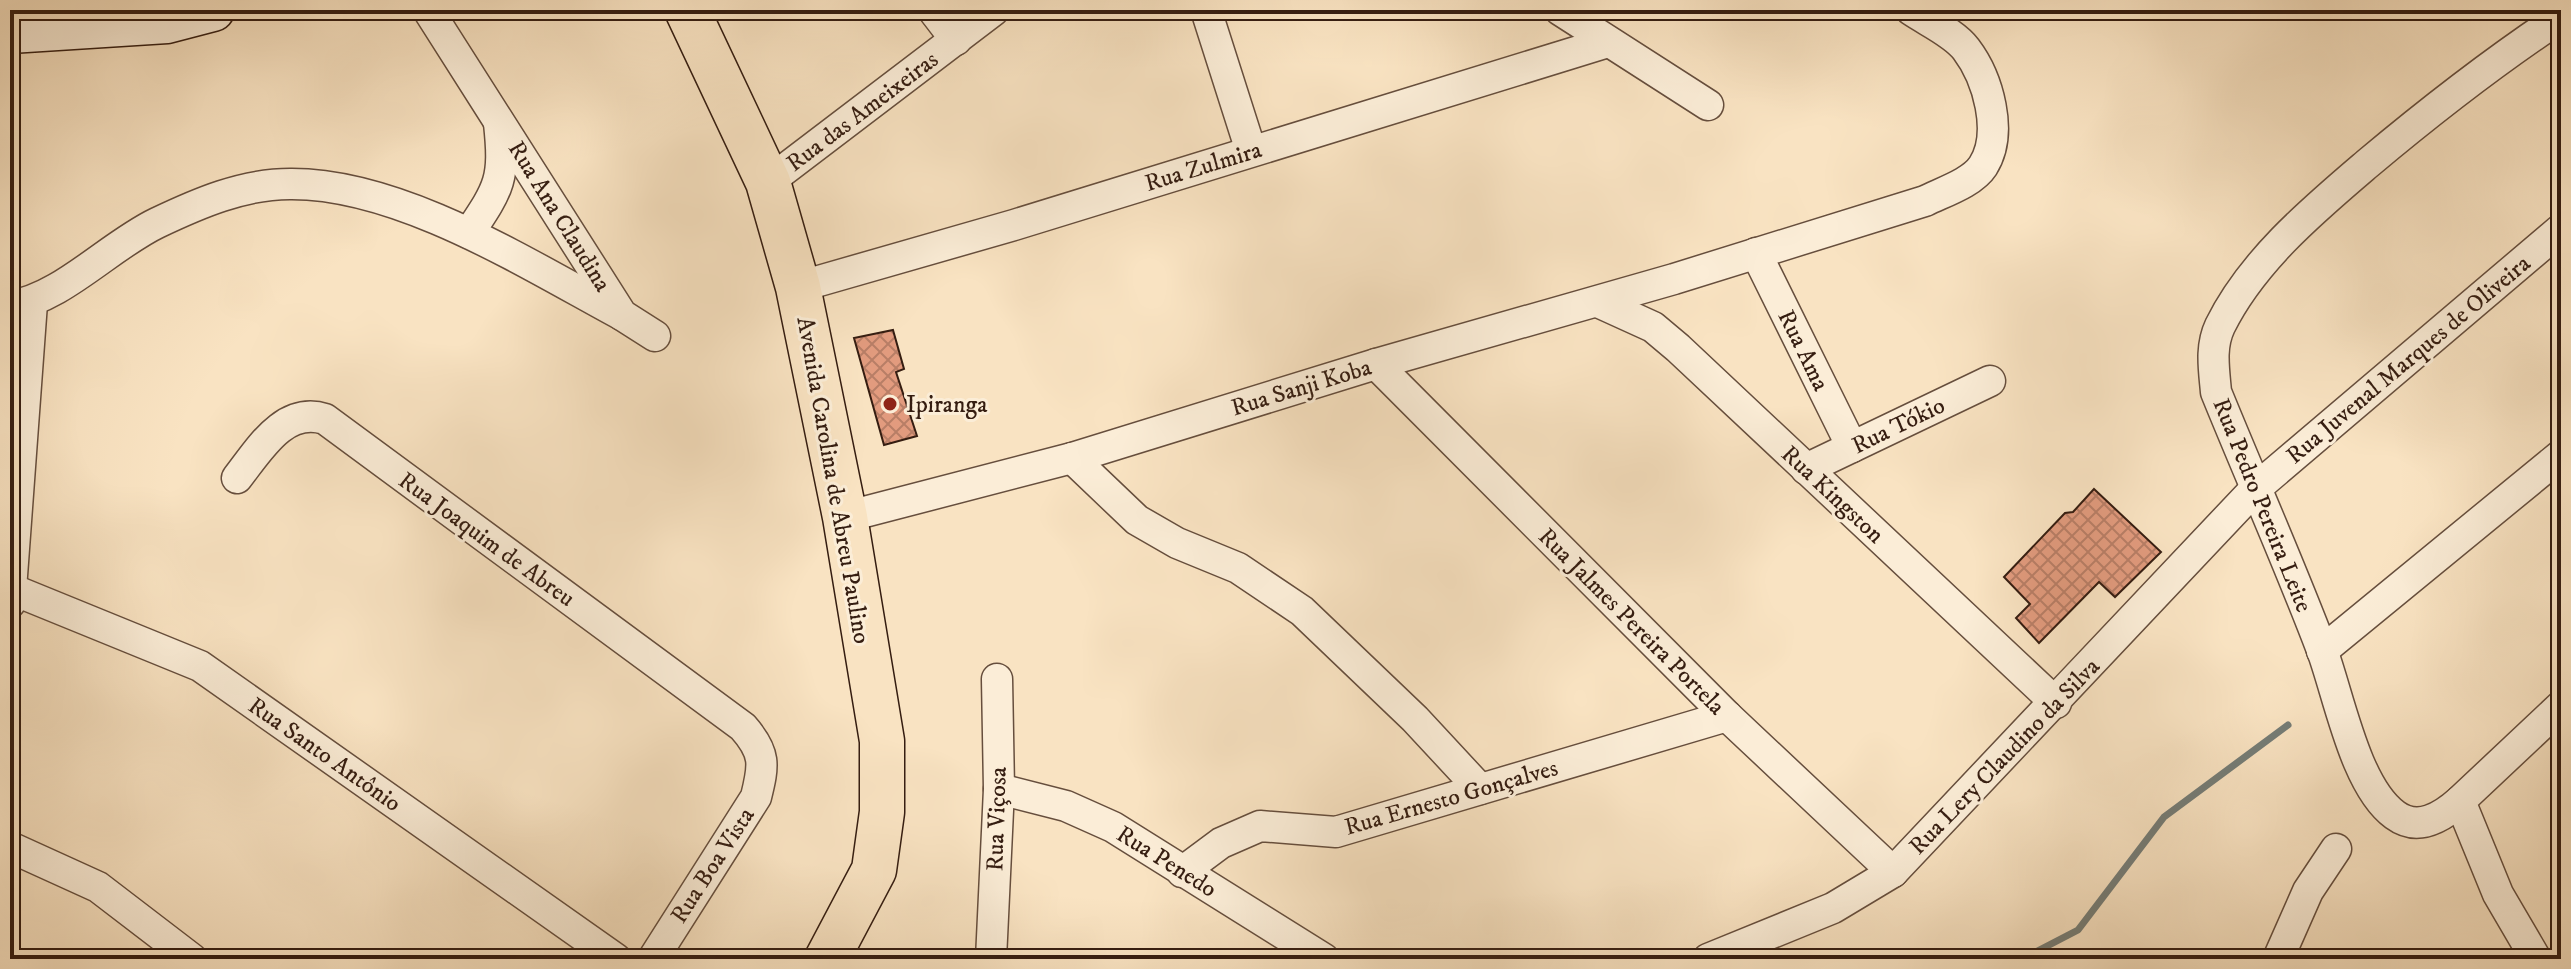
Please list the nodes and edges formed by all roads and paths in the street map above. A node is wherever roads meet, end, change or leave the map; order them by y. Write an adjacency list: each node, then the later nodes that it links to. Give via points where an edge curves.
1 (213, 10): 9 (street, via 167,22)
2 (428, 10): 15 (street, Rua Ana Claudina)
3 (687, 10): 17 (main road, Avenida Carolina de Abreu Paulino)
4 (933, 10): 12 (street)
5 (994, 10): 12 (street, Rua das Ameixeiras)
6 (1206, 10): 16 (street)
7 (1560, 10): 13 (street)
8 (1911, 10): 20 (street, Rua Sanji Koba, via 1965,47 1983,80 1991,126 1982,168 1925,201)
9 (139, 17): 11 (street)
10 (2561, 17): 33 (street, Rua Pedro Pereira Leite, via 2414,124 2292,228 2232,305 2213,354 2216,392)
11 (10, 32)
12 (956, 40): 17 (street, Rua das Ameixeiras)
13 (1608, 42): 14 (street); 16 (street, Rua Zulmira)
14 (1708, 105)
15 (498, 117): 19 (street, Rua Ana Claudina, via 501,182); 24 (street, Rua Ana Claudina)
16 (1251, 151): 21 (street, Rua Zulmira)
17 (768, 182): 21 (main road, Avenida Carolina de Abreu Paulino)
18 (2561, 229): 33 (street, Rua Juvenal Marques de Oliveira)
19 (469, 233): 23 (street, Rua Ana Claudina, via 325,185 287,183 241,190 135,233); 24 (street, Rua Ana Claudina)
20 (1756, 253): 22 (street, Rua Sanji Koba); 28 (street, Rua Ama)
21 (798, 287): 34 (main road, Avenida Carolina de Abreu Paulino)
22 (1598, 302): 26 (street, Rua Sanji Koba); 31 (street, Rua Kingston, via 1653,327)
23 (21, 304): 35 (street, Rua Ana Claudina)
24 (622, 315): 25 (street, Rua Ana Claudina)
25 (655, 336)
26 (1376, 364): 30 (street, Rua Sanji Koba); 40 (street, Rua Jalmes Pereira Portela)
27 (1990, 381): 28 (street, Rua Tókio)
28 (1852, 447): 31 (street, Rua Tókio)
29 (2561, 455): 36 (street)
30 (1072, 458): 34 (street, Rua Sanji Koba); 43 (street, via 1137,520 1238,568 1302,611)
31 (1806, 469): 38 (street, Rua Kingston)
32 (237, 478): 41 (street, Rua Joaquim de Abreu, via 283,425 311,414 325,419)
33 (2255, 489): 36 (street, Rua Pedro Pereira Leite); 38 (street, Rua Lery Claudino da Silva)
34 (845, 517): 52 (main road, Avenida Carolina de Abreu Paulino, via 882,741 882,812 874,870)
35 (11, 596): 50 (street, Rua Santo Antônio, via 200,666)
36 (2322, 651): 44 (street, Rua Pedro Pereira Leite, via 2358,756 2393,814 2420,823)
37 (997, 679): 42 (street, Rua Viçosa)
38 (2056, 703): 48 (street, Rua Lery Claudino da Silva)
39 (2561, 706): 44 (street, Rua Pedro Pereira Leite)
40 (1727, 716): 43 (street, Rua Ernesto Gonçalves); 48 (street, Rua Jalmes Pereira Portela)
41 (743, 727): 51 (street, Rua Boa Vista, via 757,743 763,766 756,797)
42 (999, 789): 47 (street, Rua Penedo, via 1066,806 1113,827); 53 (street, Rua Viçosa)
43 (1480, 789): 47 (street, Rua Ernesto Gonçalves, via 1336,832 1260,826 1221,843)
44 (2460, 801): 57 (street, via 2498,894)
45 (10, 847): 49 (street, via 98,887)
46 (2336, 849): 56 (street, via 2308,891)
47 (1182, 872): 54 (street, Rua Penedo)
48 (1893, 872): 55 (street, Rua Lery Claudino da Silva, via 1833,908)
49 (192, 959)
50 (616, 959)
51 (653, 959)
52 (827, 959)
53 (991, 959)
54 (1324, 959)
55 (1708, 959)
56 (2278, 959)
57 (2536, 959)

